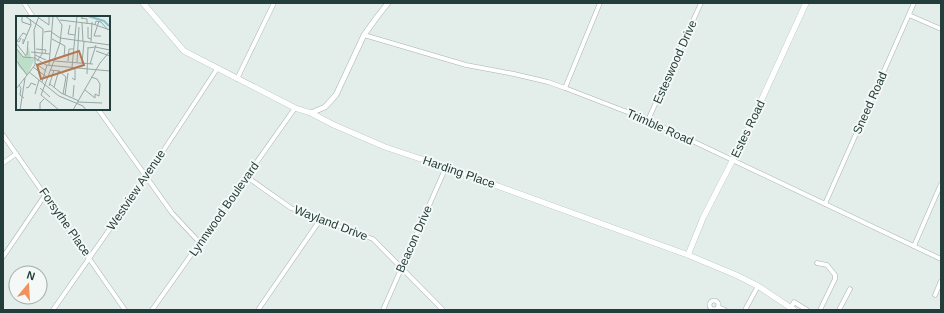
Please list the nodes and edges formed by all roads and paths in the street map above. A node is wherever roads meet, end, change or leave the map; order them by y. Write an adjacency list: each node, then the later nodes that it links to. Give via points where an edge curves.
1 (24, 3): 10 (street)
2 (143, 3): 13 (main road, Harding Place, via 184,51)
3 (274, 3): 14 (street)
4 (388, 3): 12 (street)
5 (599, 3): 15 (street)
6 (701, 3): 19 (street, Esteswood Drive)
7 (806, 3): 22 (main road, Estes Road)
8 (914, 3): 9 (street, Sneed Road)
9 (909, 15): 11 (street); 29 (street, Sneed Road)
10 (32, 16)
11 (941, 29)
12 (364, 35): 15 (street, Trimble Road, via 466,65 514,74); 18 (street, via 336,95 325,107)
13 (217, 69): 14 (main road, Harding Place); 25 (street, Westview Avenue)
14 (237, 79): 16 (main road, Harding Place)
15 (565, 88): 19 (street, Trimble Road)
16 (295, 108): 18 (main road, Harding Place); 26 (street, Lynnwood Boulevard)
17 (99, 110): 25 (street)
18 (311, 113): 24 (main road, Harding Place, via 384,147)
19 (648, 120): 22 (street, Trimble Road)
20 (3, 135): 21 (street, Forsythe Place)
21 (16, 154): 23 (street); 28 (street, Forsythe Place)
22 (733, 161): 29 (street, Trimble Road); 33 (main road, Estes Road, via 703,218)
23 (3, 164)
24 (446, 167): 33 (main road, Harding Place); 38 (street, Beacon Drive)
25 (146, 177): 31 (street, via 172,213); 35 (street, Westview Avenue)
26 (247, 177): 30 (street, Wayland Drive, via 292,208); 31 (street, Lynnwood Boulevard)
27 (941, 184): 32 (street)
28 (45, 195): 34 (street); 35 (street, Forsythe Place)
29 (825, 204): 32 (street, Trimble Road)
30 (320, 220): 38 (street, Wayland Drive, via 372,239); 48 (street)
31 (200, 243): 47 (street, Lynnwood Boulevard)
32 (914, 246): 36 (street, Trimble Road)
33 (688, 255): 40 (main road, Harding Place)
34 (3, 257)
35 (90, 258): 45 (street, Westview Avenue); 46 (street, Forsythe Place)
36 (941, 259)
37 (817, 263): 54 (street, via 827,265 835,275)
38 (401, 268): 49 (street, Beacon Drive); 50 (street, Wayland Drive)
39 (941, 281): 42 (street)
40 (758, 286): 44 (main road, Harding Place); 52 (street)
41 (850, 289): 55 (street)
42 (935, 294)
43 (718, 307): 51 (street)
44 (792, 309): 53 (street, via 794,302)
45 (53, 310)
46 (125, 310)
47 (152, 310)
48 (258, 310)
49 (383, 310)
50 (442, 310)
51 (725, 310)
52 (745, 310)
53 (807, 310)
54 (820, 310)
55 (839, 310)

